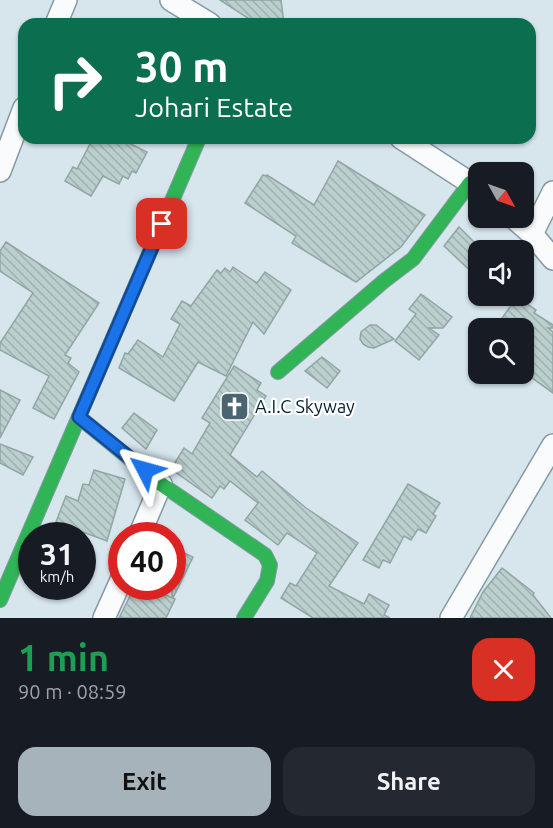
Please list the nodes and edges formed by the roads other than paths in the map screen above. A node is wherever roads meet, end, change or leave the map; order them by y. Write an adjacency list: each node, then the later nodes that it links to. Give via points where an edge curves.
1 (66, 0): 3 (street)
2 (171, 0): 4 (street)
3 (58, 18)
4 (200, 18)
5 (18, 124): 8 (street)
6 (196, 144): 16 (street)
7 (410, 144): 9 (street)
8 (0, 171)
9 (468, 182)
10 (553, 192): 13 (street)
11 (468, 193): 15 (street, via 413,259)
12 (525, 228): 13 (street)
13 (532, 234): 14 (street)
14 (553, 259)
15 (278, 372)
16 (79, 417): 18 (street); 20 (street)
17 (551, 457): 24 (street)
18 (161, 484): 19 (street); 23 (street, via 265,555 270,565 267,580)
19 (145, 522)
20 (0, 600)
21 (112, 600): 22 (street)
22 (104, 618)
23 (244, 618)
24 (451, 618)

